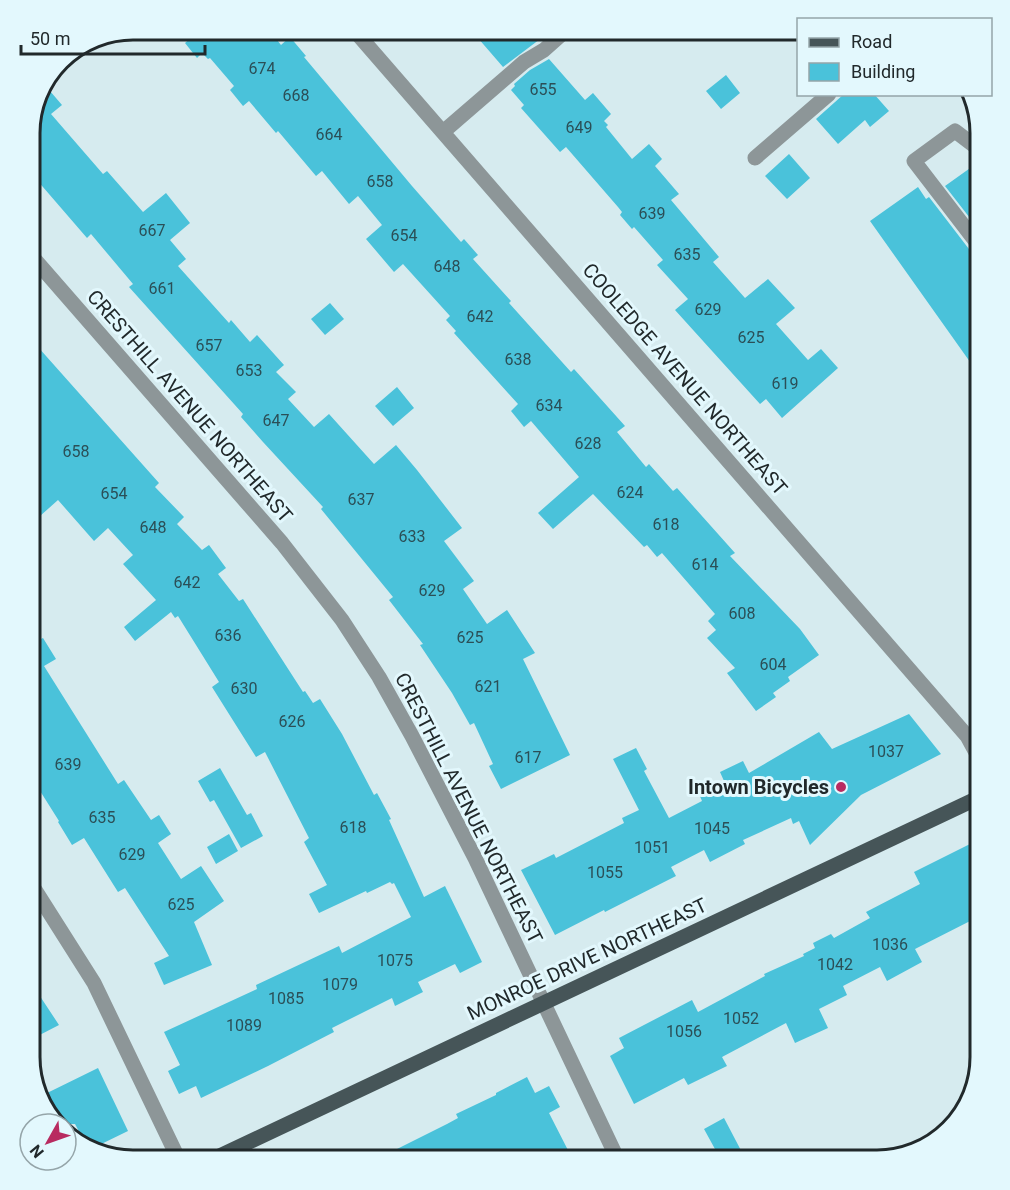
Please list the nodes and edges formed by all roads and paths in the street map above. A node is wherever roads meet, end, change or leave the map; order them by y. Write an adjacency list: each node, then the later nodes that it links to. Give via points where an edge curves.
1 (363, 40): 4 (street, COOLEDGE AVENUE NORTHEAST)
2 (555, 41): 4 (street)
3 (827, 96): 6 (street)
4 (443, 132): 9 (street, COOLEDGE AVENUE NORTHEAST)
5 (970, 142): 7 (street, via 955,131 914,161)
6 (755, 158)
7 (970, 234)
8 (41, 266): 12 (street, CRESTHILL AVENUE NORTHEAST, via 282,543 342,620 412,736)
9 (970, 742)
10 (970, 802): 12 (main road, MONROE DRIVE NORTHEAST)
11 (40, 898): 13 (street, via 94,983)
12 (543, 1003): 14 (main road, MONROE DRIVE NORTHEAST); 15 (street, CRESTHILL AVENUE NORTHEAST)
13 (174, 1150)
14 (232, 1150)
15 (613, 1150)

